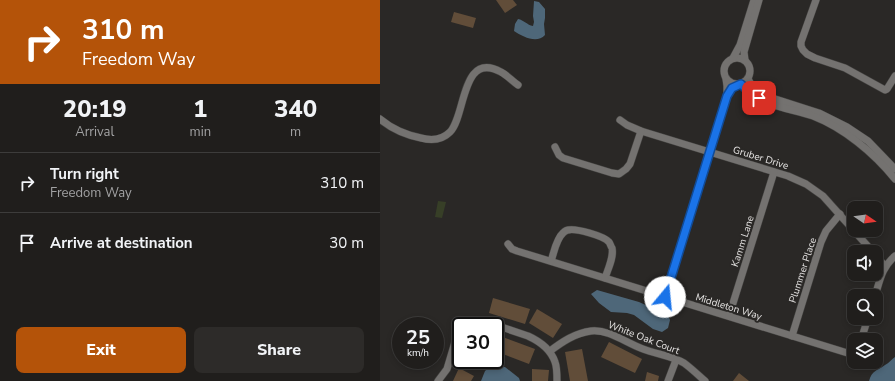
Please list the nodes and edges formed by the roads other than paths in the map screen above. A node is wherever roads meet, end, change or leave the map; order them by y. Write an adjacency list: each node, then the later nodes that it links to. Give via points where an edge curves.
1 (754, 0): 4 (street, via 740,45)
2 (759, 0): 5 (street, via 744,52)
3 (816, 0): 6 (street, via 801,42 807,54 845,68 885,90)
4 (733, 58): 5 (street); 7 (street, via 724,66)
5 (745, 60): 8 (street, via 750,67)
6 (895, 76)
7 (726, 79): 9 (street, via 732,84); 11 (street)
8 (748, 79): 9 (street); 14 (street, via 754,89 763,95 819,113)
9 (740, 84): 11 (street, via 732,88); 14 (street, via 770,104 813,116)
10 (518, 85): 12 (street, via 491,68 484,67 474,72 454,126 438,139 427,140 402,132)
11 (727, 96): 17 (street)
12 (380, 119)
13 (620, 120): 15 (street, Gruber Drive)
14 (845, 129): 18 (street, via 868,141); 20 (street)
15 (641, 131): 16 (street, via 630,164 619,174 563,158 558,155); 17 (street, Gruber Drive)
16 (555, 147)
17 (710, 152): 19 (street, Gruber Drive); 29 (street)
18 (895, 169)
19 (774, 172): 21 (street, Gruber Drive, via 811,187); 30 (street, Kamm Lane)
20 (895, 179)
21 (840, 214): 23 (street, Gruber Drive); 32 (street, Plummer Place, via 826,231 821,242)
22 (508, 244): 25 (street, Middleton Way, via 517,251)
23 (867, 245)
24 (895, 256): 26 (street)
25 (551, 261): 27 (street, Middleton Way); 27 (street, via 561,235 569,229 576,229 610,243 612,256)
26 (885, 266): 28 (street)
27 (605, 278): 29 (street, Middleton Way)
28 (877, 289)
29 (665, 297): 30 (street, Middleton Way)
30 (729, 316): 32 (street, Middleton Way)
31 (504, 328): 33 (street, via 535,339)
32 (792, 336): 35 (street, Middleton Way)
33 (550, 351): 36 (street, White Oak Court, via 570,337 592,331 604,332 642,349); 38 (street, via 556,363)
34 (452, 352): 37 (street, via 447,369)
35 (847, 353)
36 (676, 360): 39 (street); 40 (street, White Oak Court, via 691,368)
37 (438, 381)
38 (557, 381)
39 (668, 381)
40 (705, 381)

